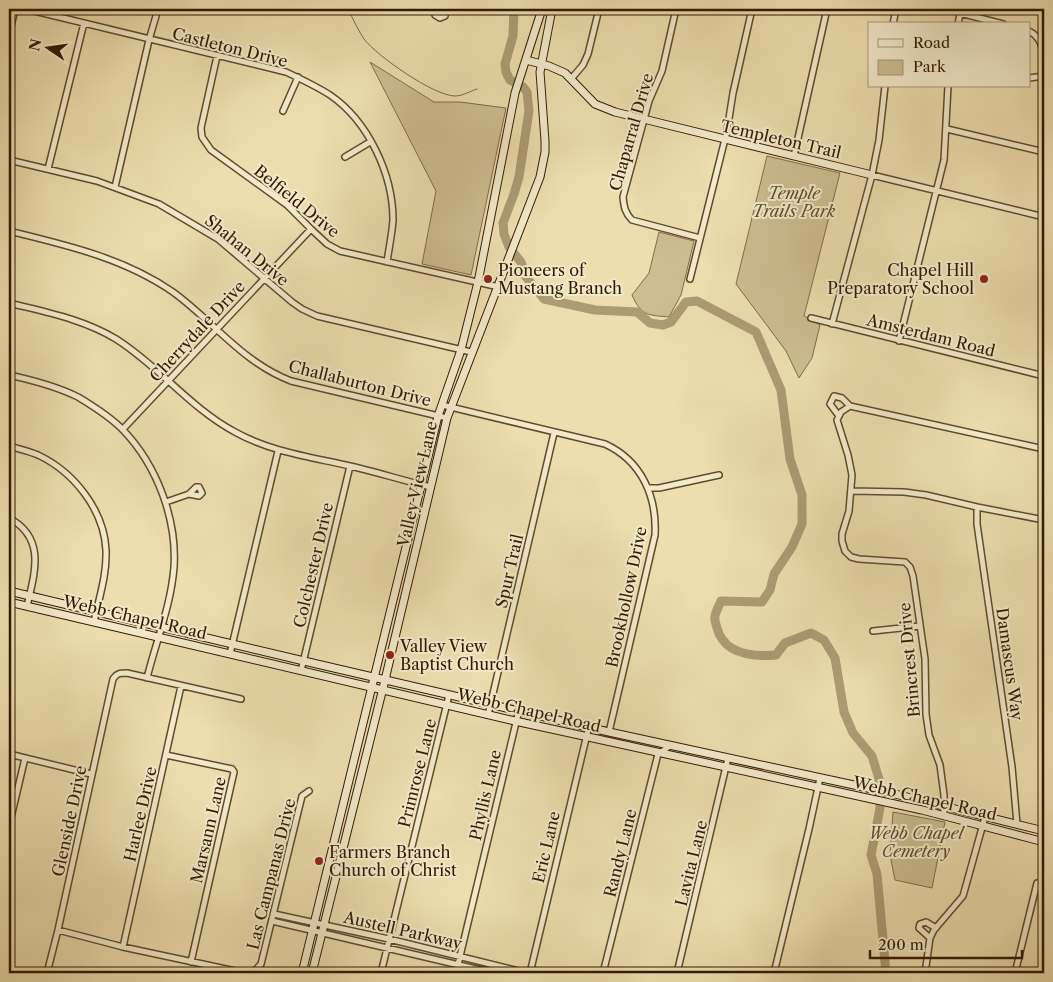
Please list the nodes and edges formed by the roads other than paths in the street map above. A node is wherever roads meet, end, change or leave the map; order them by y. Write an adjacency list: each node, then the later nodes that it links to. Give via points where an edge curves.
1 (15, 9): 18 (street)
2 (26, 9): 16 (street, Castleton Drive)
3 (158, 9): 19 (street)
4 (435, 9): 5 (street, via 435,15 440,18 445,16)
5 (446, 9)
6 (542, 9): 21 (main road, Valley View Lane)
7 (552, 9): 22 (main road, Valley View Lane)
8 (599, 9): 26 (street, via 588,54)
9 (676, 9): 31 (street, Chaparral Drive, via 662,71)
10 (752, 9): 34 (street)
11 (827, 9): 37 (street)
12 (896, 9): 14 (street)
13 (961, 11): 15 (street)
14 (893, 22)
15 (996, 22)
16 (84, 23): 19 (street, Castleton Drive); 40 (street)
17 (1030, 32): 23 (street, via 1042,46)
18 (9, 35)
19 (149, 40): 20 (street, Castleton Drive); 42 (street)
20 (217, 56): 25 (street, Castleton Drive, via 286,72); 45 (street, Belfield Drive, via 201,128 202,137 219,157 287,205)
21 (526, 60): 22 (main road, Templeton Trail); 51 (main road, Valley View Lane, via 515,93)
22 (541, 64): 26 (main road, Templeton Trail, via 556,68); 52 (main road, Valley View Lane, via 545,152 537,186)
23 (1044, 68)
24 (1044, 76): 27 (street)
25 (298, 78): 30 (street); 35 (street, Castleton Drive, via 341,104 356,119)
26 (571, 78): 31 (main road, Templeton Trail, via 584,94 603,108)
27 (1030, 78)
28 (885, 88): 41 (street)
29 (948, 88): 32 (street)
30 (283, 112)
31 (645, 120): 34 (main road, Templeton Trail); 47 (street, Chaparral Drive, via 623,197 626,213 632,220)
32 (947, 129): 36 (street); 43 (street)
33 (1044, 137): 36 (street)
34 (724, 139): 37 (main road, Templeton Trail); 47 (street)
35 (370, 142): 38 (street); 48 (street, Castleton Drive, via 390,194 393,220)
36 (1043, 151)
37 (794, 156): 41 (main road, Templeton Trail)
38 (345, 157)
39 (9, 160): 40 (street, Shahan Drive)
40 (48, 170): 42 (street, Shahan Drive)
41 (872, 175): 43 (street, Templeton Trail); 55 (street)
42 (115, 186): 49 (street, Shahan Drive, via 187,219 218,239)
43 (938, 191): 44 (street, Templeton Trail); 57 (street)
44 (1044, 217)
45 (310, 229): 48 (street, Belfield Drive, via 340,251); 49 (street, Cherrydale Drive)
46 (9, 231): 56 (street, Challaburton Drive, via 118,262 172,291)
47 (700, 238): 50 (street)
48 (388, 262): 51 (street, Belfield Drive)
49 (264, 278): 56 (street, Cherrydale Drive); 58 (street, Shahan Drive, via 302,309 317,316)
50 (690, 279)
51 (478, 282): 52 (street, Belfield Drive); 58 (main road, Valley View Lane)
52 (499, 286): 59 (main road, Valley View Lane)
53 (9, 303): 62 (street, via 60,315 101,330)
54 (811, 318): 55 (street, Amsterdam Road)
55 (832, 324): 57 (street, Amsterdam Road)
56 (216, 328): 62 (street, Cherrydale Drive); 66 (street, Challaburton Drive, via 260,366 285,378)
57 (899, 341): 61 (street, Amsterdam Road)
58 (461, 350): 59 (street, Shahan Drive); 63 (main road, Valley View Lane)
59 (471, 352): 64 (main road, Valley View Lane)
60 (9, 375): 69 (street, via 41,382 78,398)
61 (1044, 376)
62 (168, 380): 69 (street, Cherrydale Drive); 73 (street, via 209,416 232,431)
63 (442, 405): 64 (street, Brookhollow Drive); 66 (main road, Valley View Lane)
64 (451, 407): 68 (main road, Valley View Lane); 70 (street, Brookhollow Drive)
65 (847, 407): 67 (street); 67 (street, Brincrest Drive, via 842,398 834,396 830,404); 72 (street)
66 (438, 416): 68 (street, Challaburton Drive); 76 (main road, Valley View Lane)
67 (839, 416): 79 (street, Brincrest Drive, via 838,425 852,475)
68 (447, 418): 77 (main road, Valley View Lane)
69 (123, 429): 81 (street, via 149,465)
70 (554, 433): 78 (street, Brookhollow Drive, via 614,448 635,468); 107 (street, Spur Trail)
71 (9, 446): 89 (street, via 38,455 54,465 87,496 101,526 106,552)
72 (1044, 449)
73 (278, 451): 74 (street); 95 (street)
74 (350, 466): 76 (street); 97 (street, Colchester Drive)
75 (719, 475): 78 (street)
76 (421, 484): 77 (street); 99 (main road, Valley View Lane)
77 (431, 487): 101 (main road, Valley View Lane)
78 (648, 488): 113 (street, Brookhollow Drive, via 655,511 655,535)
79 (851, 491): 82 (street, via 911,493); 92 (street, Brincrest Drive, via 842,541 845,551 859,559 905,562 913,576)
80 (188, 494): 81 (street)
81 (166, 502): 91 (street, via 174,556)
82 (976, 507): 84 (street); 131 (street, Damascus Way)
83 (9, 518): 86 (street, via 25,530 35,549)
84 (1044, 520)
85 (9, 591): 86 (main road, Webb Chapel Road)
86 (29, 596): 88 (street); 89 (main road, Webb Chapel Road)
87 (9, 602): 88 (main road, Webb Chapel Road)
88 (27, 606): 90 (main road, Webb Chapel Road)
89 (96, 612): 90 (street); 91 (main road, Webb Chapel Road)
90 (94, 622): 94 (main road, Webb Chapel Road)
91 (162, 626): 94 (street); 95 (main road, Webb Chapel Road)
92 (920, 626): 93 (street); 128 (street, Brincrest Drive, via 925,659 926,714 940,765)
93 (873, 631)
94 (160, 637): 96 (main road, Webb Chapel Road); 100 (street)
95 (233, 644): 96 (street); 97 (main road, Webb Chapel Road)
96 (230, 654): 98 (main road, Webb Chapel Road)
97 (304, 661): 98 (street, Colchester Drive); 99 (main road, Webb Chapel Road)
98 (302, 671): 103 (main road, Webb Chapel Road)
99 (374, 677): 101 (main road, Webb Chapel Road); 103 (main road, Valley View Lane)
100 (147, 678): 102 (street); 124 (street, Glenside Drive, via 120,673 113,680)
101 (385, 680): 104 (main road, Valley View Lane); 105 (main road, Webb Chapel Road)
102 (181, 686): 106 (street); 118 (street, Harlee Drive)
103 (372, 688): 104 (main road, Webb Chapel Road); 122 (main road, Valley View Lane)
104 (382, 690): 108 (main road, Webb Chapel Road); 123 (main road, Valley View Lane)
105 (449, 695): 107 (main road, Webb Chapel Road); 108 (street, Primrose Lane)
106 (242, 699)
107 (491, 704): 109 (main road, Webb Chapel Road); 110 (street, Spur Trail)
108 (446, 706): 110 (main road, Webb Chapel Road); 145 (street, Primrose Lane)
109 (518, 710): 111 (street, Phyllis Lane); 112 (main road, Webb Chapel Road)
110 (488, 715): 111 (main road, Webb Chapel Road)
111 (515, 722): 114 (main road, Webb Chapel Road); 148 (street, Phyllis Lane)
112 (588, 726): 113 (main road, Webb Chapel Road); 114 (street, Eric Lane)
113 (609, 732): 115 (main road, Webb Chapel Road)
114 (586, 737): 117 (main road, Webb Chapel Road); 158 (street, Eric Lane)
115 (670, 746): 117 (street); 120 (main road, Webb Chapel Road)
116 (9, 754): 119 (street)
117 (658, 754): 121 (main road, Webb Chapel Road); 159 (street, Randy Lane)
118 (166, 755): 146 (street, Harlee Drive); 149 (street, Marsann Lane, via 234,772)
119 (25, 758): 124 (street); 132 (street)
120 (728, 758): 121 (street, Lavita Lane); 125 (main road, Webb Chapel Road)
121 (727, 768): 126 (main road, Webb Chapel Road); 160 (street, Lavita Lane)
122 (352, 771): 123 (main road); 140 (main road, Valley View Lane)
123 (361, 773): 139 (main road, Valley View Lane)
124 (92, 774): 142 (street, Glenside Drive)
125 (820, 778): 126 (street); 128 (main road, Webb Chapel Road)
126 (818, 787): 129 (main road, Webb Chapel Road); 161 (street)
127 (309, 791): 137 (street, Las Campanas Drive, via 302,796)
128 (944, 806): 129 (street, Brincrest Drive); 130 (main road, Webb Chapel Road)
129 (944, 816): 133 (main road, Webb Chapel Road)
130 (985, 817): 131 (main road, Webb Chapel Road); 133 (street)
131 (1017, 824): 134 (main road, Webb Chapel Road)
132 (9, 826)
133 (983, 826): 135 (main road, Webb Chapel Road); 141 (street, via 964,896)
134 (1044, 831)
135 (1044, 842)
136 (1044, 883): 163 (street, via 1037,883)
137 (274, 914): 138 (street, Las Campanas Drive); 140 (street, Austell Parkway)
138 (272, 921): 140 (street, Austell Parkway); 149 (street, Las Campanas Drive, via 260,964 253,972)
139 (324, 924): 140 (street, Austell Parkway); 143 (main road, Valley View Lane); 145 (street, Austell Parkway)
140 (313, 926): 143 (street, Austell Parkway); 153 (main road, Valley View Lane)
141 (936, 928): 144 (street); 144 (street, via 926,922 920,924 919,928)
142 (58, 930): 146 (street, Las Campanas Drive); 152 (street, Glenside Drive)
143 (322, 932): 147 (street, Austell Parkway); 154 (main road, Valley View Lane)
144 (930, 938): 151 (street)
145 (390, 939): 147 (street, Primrose Lane); 148 (street, Austell Parkway)
146 (123, 947): 149 (street, Las Campanas Drive)
147 (388, 948): 150 (street, Austell Parkway); 155 (street, Primrose Lane)
148 (460, 956): 150 (street, Phyllis Lane); 158 (street, Austell Parkway)
149 (191, 962)
150 (458, 964): 156 (street, Phyllis Lane); 157 (street, Austell Parkway)
151 (925, 972): 162 (street)
152 (47, 973)
153 (302, 973)
154 (312, 973)
155 (381, 973)
156 (456, 973)
157 (493, 973)
158 (528, 973)
159 (603, 973)
160 (677, 973)
161 (774, 973)
162 (934, 973)
163 (1016, 973)

